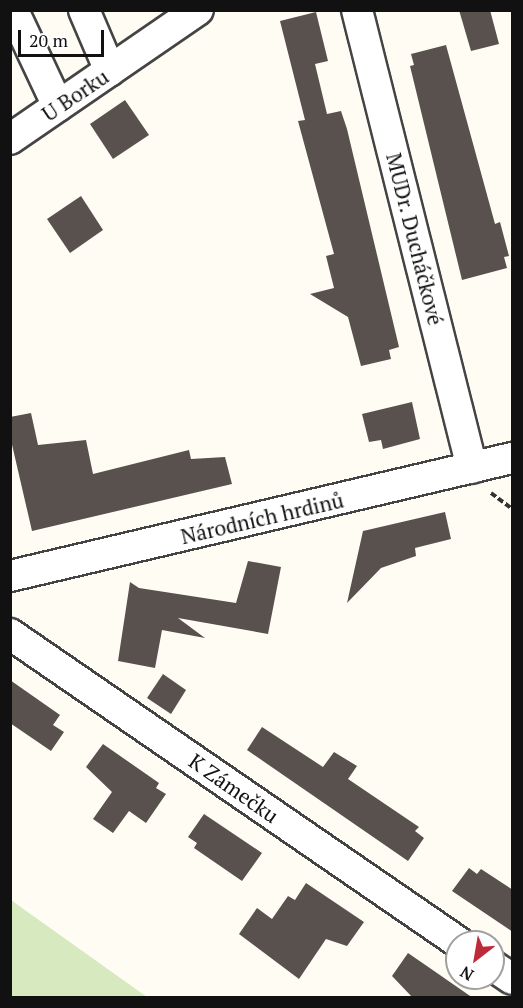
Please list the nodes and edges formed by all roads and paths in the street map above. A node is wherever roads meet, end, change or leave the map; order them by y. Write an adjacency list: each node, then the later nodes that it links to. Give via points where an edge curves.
1 (84, 10): 5 (street)
2 (357, 10): 9 (street, MUDr. Ducháčkové)
3 (192, 12): 5 (street, U Borku)
4 (17, 19): 6 (street)
5 (110, 71): 6 (street, U Borku)
6 (58, 106): 7 (street, U Borku)
7 (10, 139)
8 (513, 458): 9 (street, Národních hrdinů)
9 (479, 479): 10 (path); 11 (street, Národních hrdinů)
10 (513, 508)
11 (10, 576)
12 (10, 634): 13 (street, K Zámečku)
13 (445, 933)

